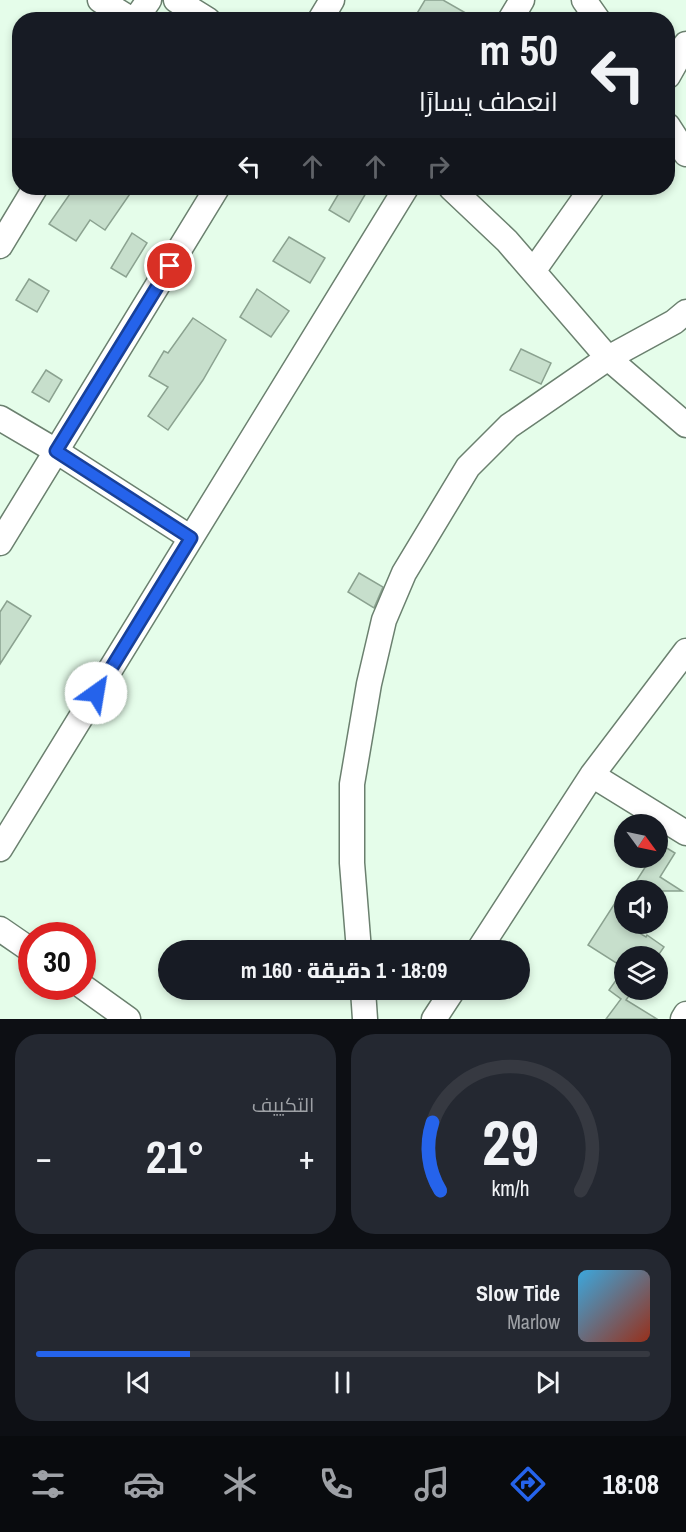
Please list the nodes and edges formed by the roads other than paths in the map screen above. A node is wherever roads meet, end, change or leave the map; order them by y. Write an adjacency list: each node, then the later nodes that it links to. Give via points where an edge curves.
1 (100, 0): 3 (street)
2 (176, 0): 4 (street)
3 (120, 12)
4 (195, 12)
5 (686, 44): 6 (street)
6 (675, 64)
7 (675, 137): 8 (street)
8 (686, 154)
9 (30, 195): 14 (street)
10 (213, 195): 20 (street)
11 (402, 195): 21 (street)
12 (459, 195): 15 (street)
13 (587, 195): 15 (street)
14 (4, 231)
15 (534, 270): 17 (street)
16 (686, 312): 17 (street)
17 (609, 358): 19 (street); 28 (street, via 509,426 468,467 404,573 388,611 369,684 352,784 352,863)
18 (0, 418): 20 (street)
19 (686, 425)
20 (56, 451): 21 (street); 22 (street)
21 (191, 538): 26 (street)
22 (0, 543)
23 (686, 651): 24 (street)
24 (592, 775): 25 (street); 29 (street)
25 (686, 833)
26 (0, 849)
27 (0, 929): 30 (street)
28 (358, 940)
29 (485, 940)
30 (18, 941)
31 (364, 1000): 36 (street)
32 (446, 1000): 37 (street)
33 (97, 1010): 35 (street)
34 (686, 1014): 38 (street)
35 (128, 1019)
36 (365, 1019)
37 (434, 1019)
38 (683, 1019)

